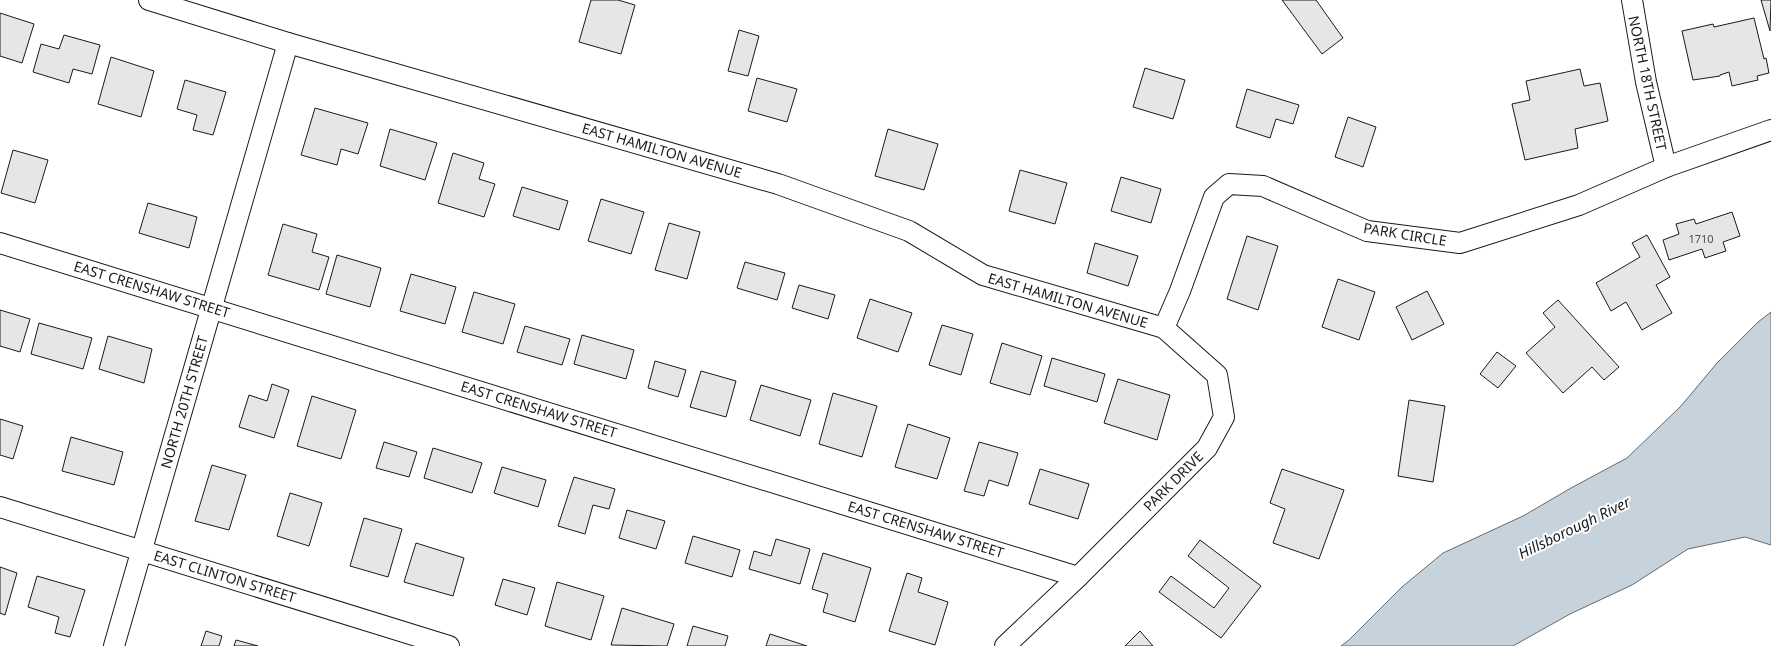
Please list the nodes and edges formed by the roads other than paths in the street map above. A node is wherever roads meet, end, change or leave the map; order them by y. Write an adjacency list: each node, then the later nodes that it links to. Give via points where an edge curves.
1 (149, 0): 3 (street, EAST HAMILTON AVENUE)
2 (1632, 0): 5 (street, NORTH 18TH STREET, via 1646,82)
3 (288, 42): 7 (street, NORTH 20TH STREET); 8 (street, EAST HAMILTON AVENUE, via 778,184 909,231 982,275)
4 (1771, 130): 5 (street, PARK CIRCLE)
5 (1666, 167): 8 (street, PARK CIRCLE, via 1579,205 1460,243 1367,231 1262,186 1229,184 1214,197)
6 (0, 243): 7 (street, EAST CRENSHAW STREET)
7 (211, 307): 10 (street, NORTH 20TH STREET); 11 (street, EAST CRENSHAW STREET)
8 (1164, 328): 11 (street, PARK DRIVE, via 1217,375 1224,417 1207,448)
9 (0, 507): 10 (street, EAST CLINTON STREET)
10 (142, 551): 12 (street, NORTH 20TH STREET); 13 (street, EAST CLINTON STREET)
11 (1078, 577): 14 (street, PARK DRIVE)
12 (114, 646)
13 (449, 646)
14 (1005, 646)

